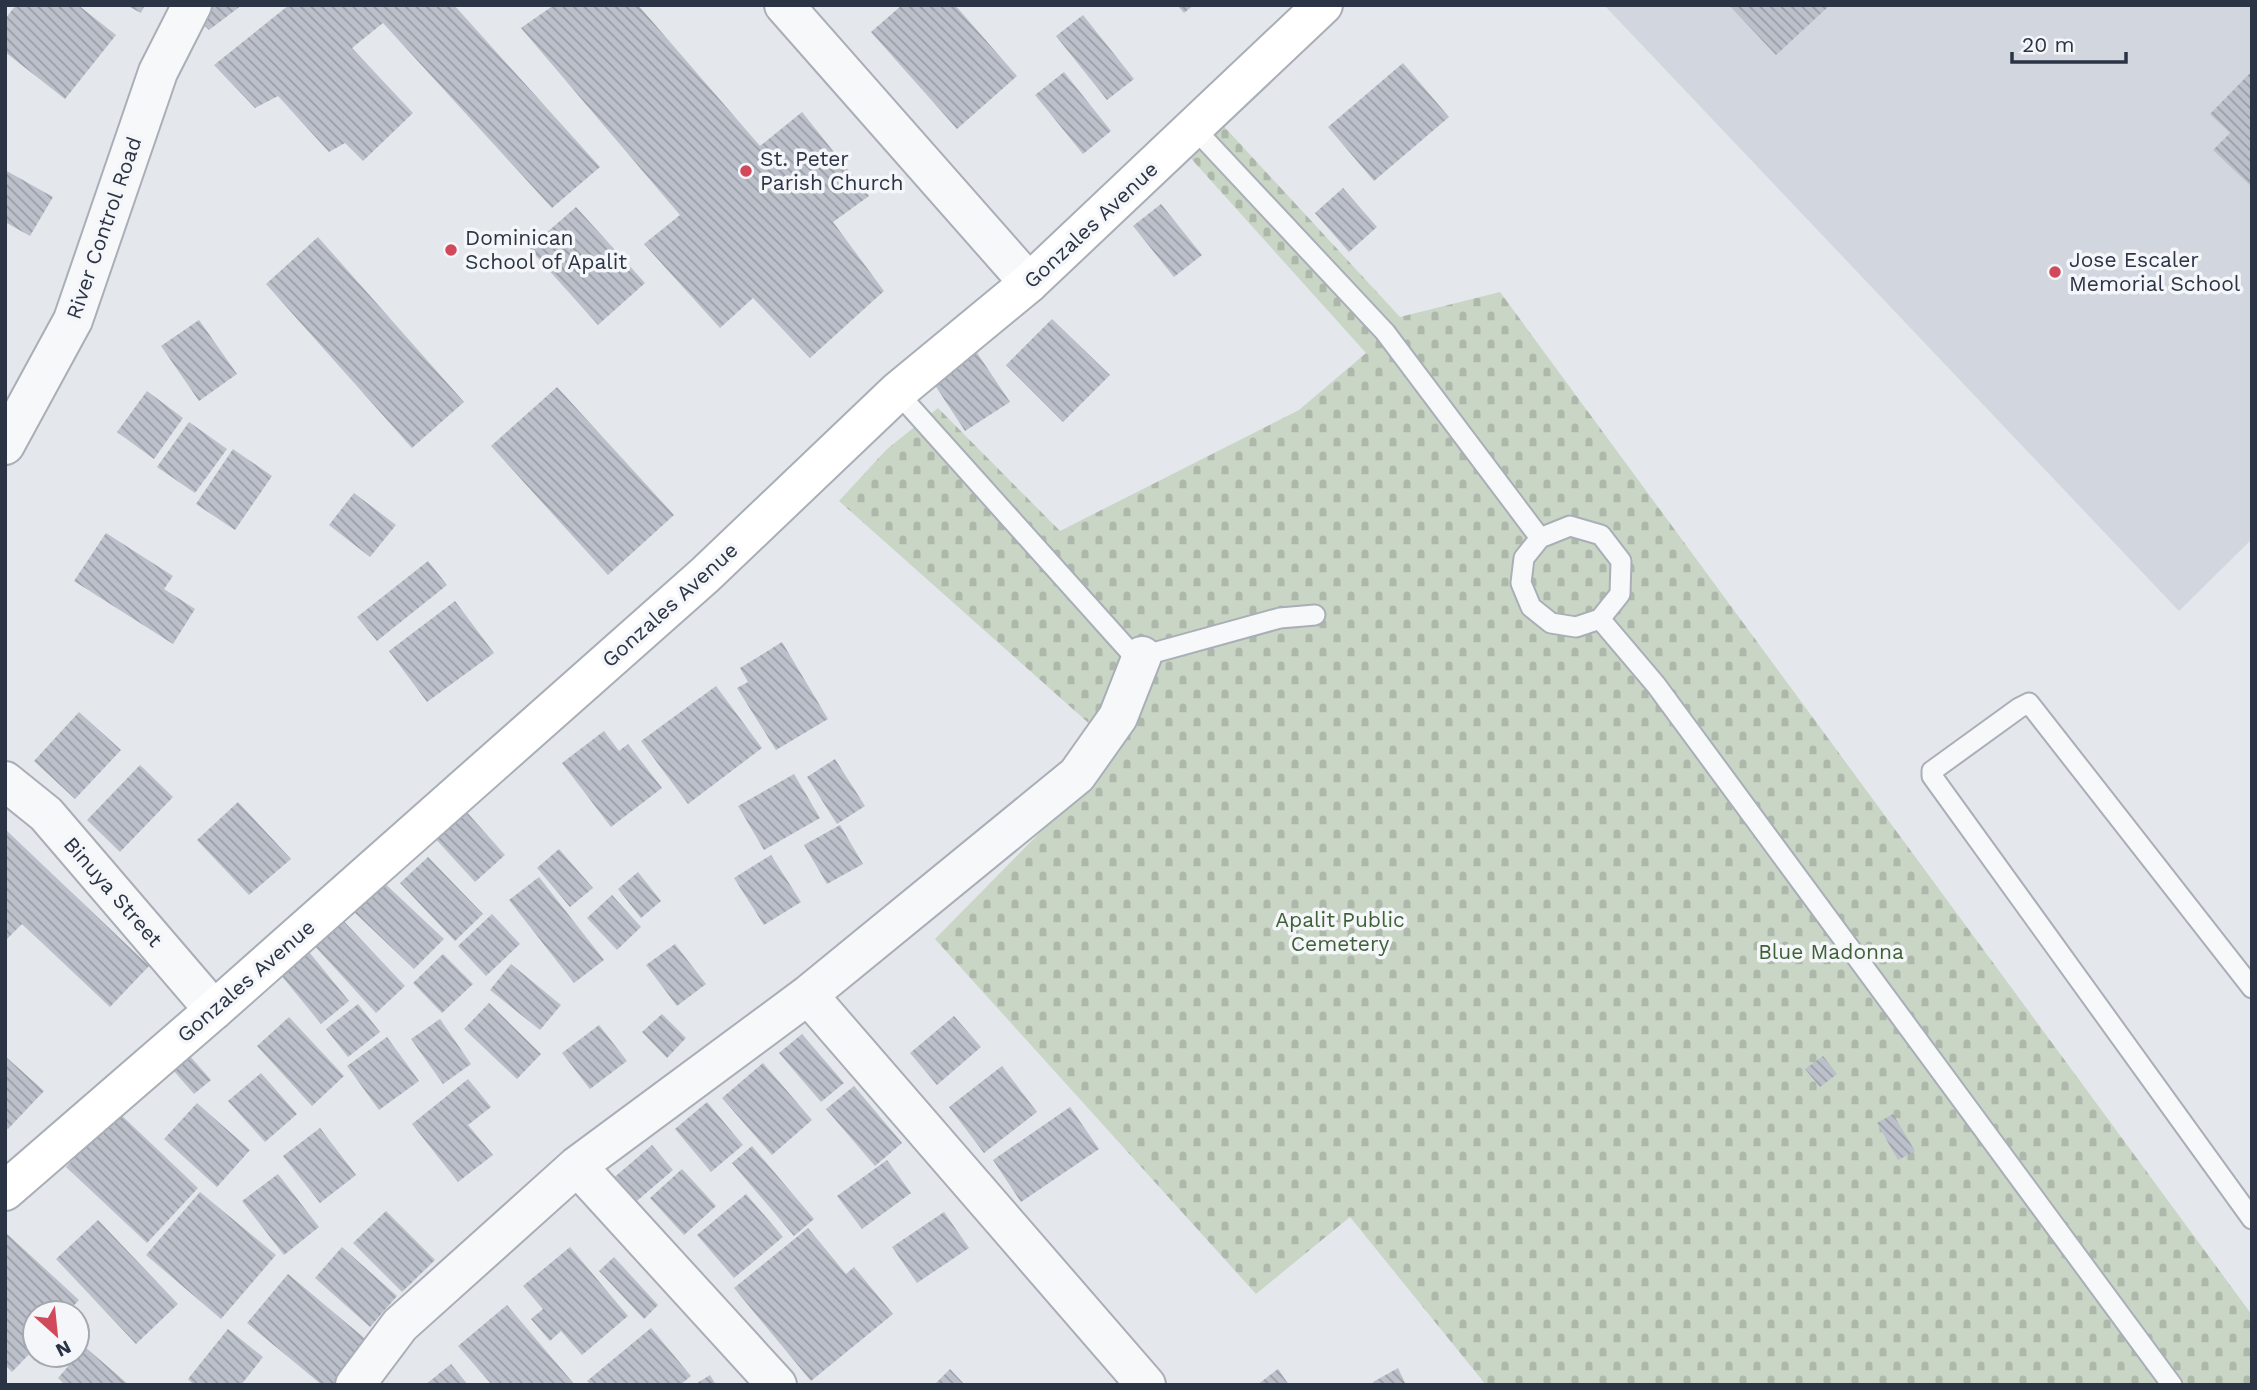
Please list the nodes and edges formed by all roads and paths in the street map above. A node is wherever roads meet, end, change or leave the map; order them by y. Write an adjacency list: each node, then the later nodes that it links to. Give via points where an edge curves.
1 (192, 5): 7 (street, River Control Road, via 158,72 74,320)
2 (784, 5): 5 (street)
3 (1323, 5): 4 (main road, Gonzales Avenue)
4 (1194, 128): 5 (main road, Gonzales Avenue); 8 (lane, via 1385,332)
5 (1029, 283): 6 (main road, Gonzales Avenue)
6 (897, 392): 11 (lane, via 1130,653); 15 (main road, Gonzales Avenue, via 705,575)
7 (5, 445)
8 (1540, 538): 10 (lane, via 1524,558 1521,583 1531,607 1551,623 1576,627); 10 (lane, via 1570,526 1601,535 1621,561 1620,594)
9 (1315, 615): 11 (lane, via 1280,618)
10 (1600, 619): 22 (lane, via 1656,685)
11 (1142, 656): 14 (street, via 1118,717 1077,775)
12 (5, 781): 15 (street, Binuya Street, via 46,814)
13 (2252, 988): 18 (lane, via 2029,703 1932,771)
14 (808, 995): 16 (street); 21 (street)
15 (214, 1010): 17 (main road, Gonzales Avenue)
16 (577, 1166): 19 (street, via 400,1325); 20 (street)
17 (5, 1191)
18 (2252, 1220)
19 (355, 1385)
20 (777, 1385)
21 (1146, 1385)
22 (2172, 1385)

